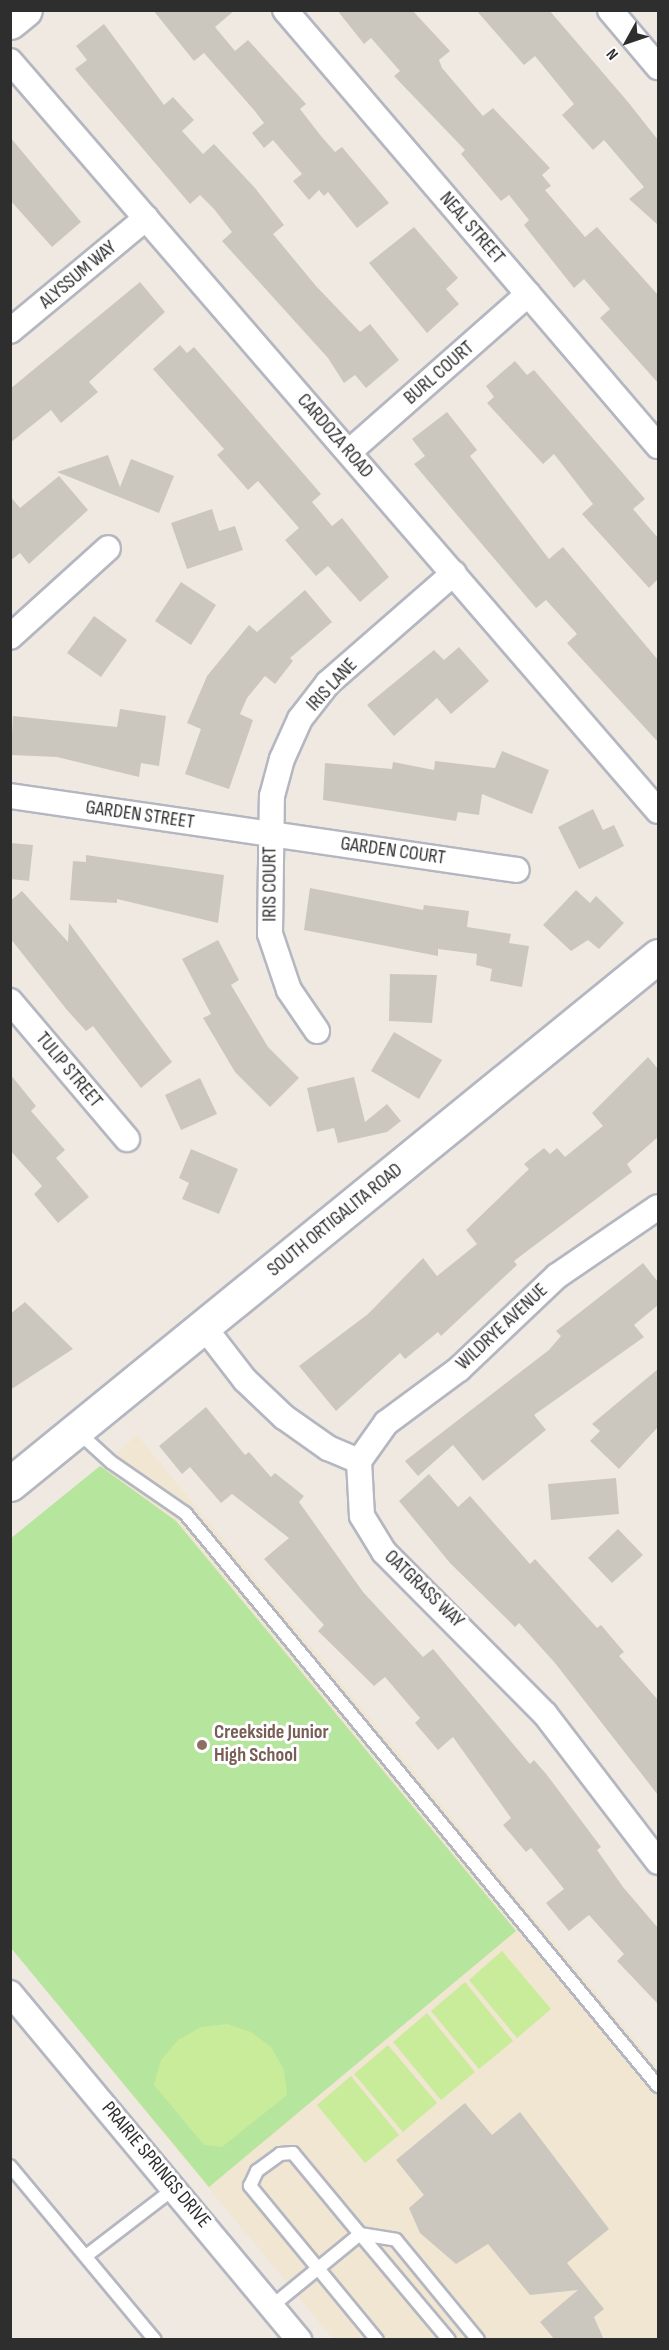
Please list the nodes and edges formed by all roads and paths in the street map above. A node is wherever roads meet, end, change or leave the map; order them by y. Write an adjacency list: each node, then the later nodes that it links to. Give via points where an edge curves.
1 (25, 10): 4 (street)
2 (285, 10): 8 (street, NEAL STREET)
3 (610, 10): 6 (street)
4 (10, 22)
5 (10, 61): 7 (street, CARDOZA ROAD)
6 (658, 67)
7 (146, 218): 9 (street, ALYSSUM WAY); 11 (street, CARDOZA ROAD)
8 (528, 294): 10 (street, NEAL STREET); 11 (street, BURL COURT)
9 (10, 331)
10 (658, 446)
11 (349, 452): 13 (street, CARDOZA ROAD)
12 (108, 549): 14 (street)
13 (454, 573): 16 (street, CARDOZA ROAD); 17 (street, IRIS LANE, via 328,684 300,720 282,759)
14 (10, 637)
15 (10, 796): 17 (street, GARDEN STREET)
16 (658, 811)
17 (270, 833): 18 (street, GARDEN COURT); 21 (street, IRIS COURT, via 270,934 282,974)
18 (517, 870)
19 (658, 956): 24 (street, SOUTH ORTIGALITA ROAD)
20 (10, 1001): 22 (street, TULIP STREET)
21 (317, 1031)
22 (127, 1139)
23 (658, 1207): 26 (street, WILDRYE AVENUE, via 557,1276 459,1369 413,1398 386,1423)
24 (204, 1327): 25 (street, SOUTH ORTIGALITA ROAD); 26 (street, via 245,1380 284,1417 328,1448)
25 (76, 1430): 27 (street, SOUTH ORTIGALITA ROAD); 30 (lane, via 111,1462 184,1513)
26 (359, 1461): 28 (street, OATGRASS WAY, via 362,1516 384,1552 545,1714)
27 (10, 1484)
28 (655, 1848)
29 (10, 1993): 32 (street, PRAIRIE SPRINGS DRIVE)
30 (658, 2086)
31 (10, 2166): 34 (lane)
32 (176, 2187): 34 (lane); 36 (street, PRAIRIE SPRINGS DRIVE)
33 (360, 2234): 35 (lane); 35 (lane, via 293,2153 280,2154 257,2171 250,2186 263,2206); 40 (lane); 41 (lane, via 396,2240)
34 (86, 2256): 37 (lane)
35 (320, 2266): 36 (lane); 39 (lane)
36 (272, 2306): 38 (street, PRAIRIE SPRINGS DRIVE)
37 (155, 2340)
38 (299, 2340)
39 (377, 2340)
40 (449, 2340)
41 (478, 2340)

